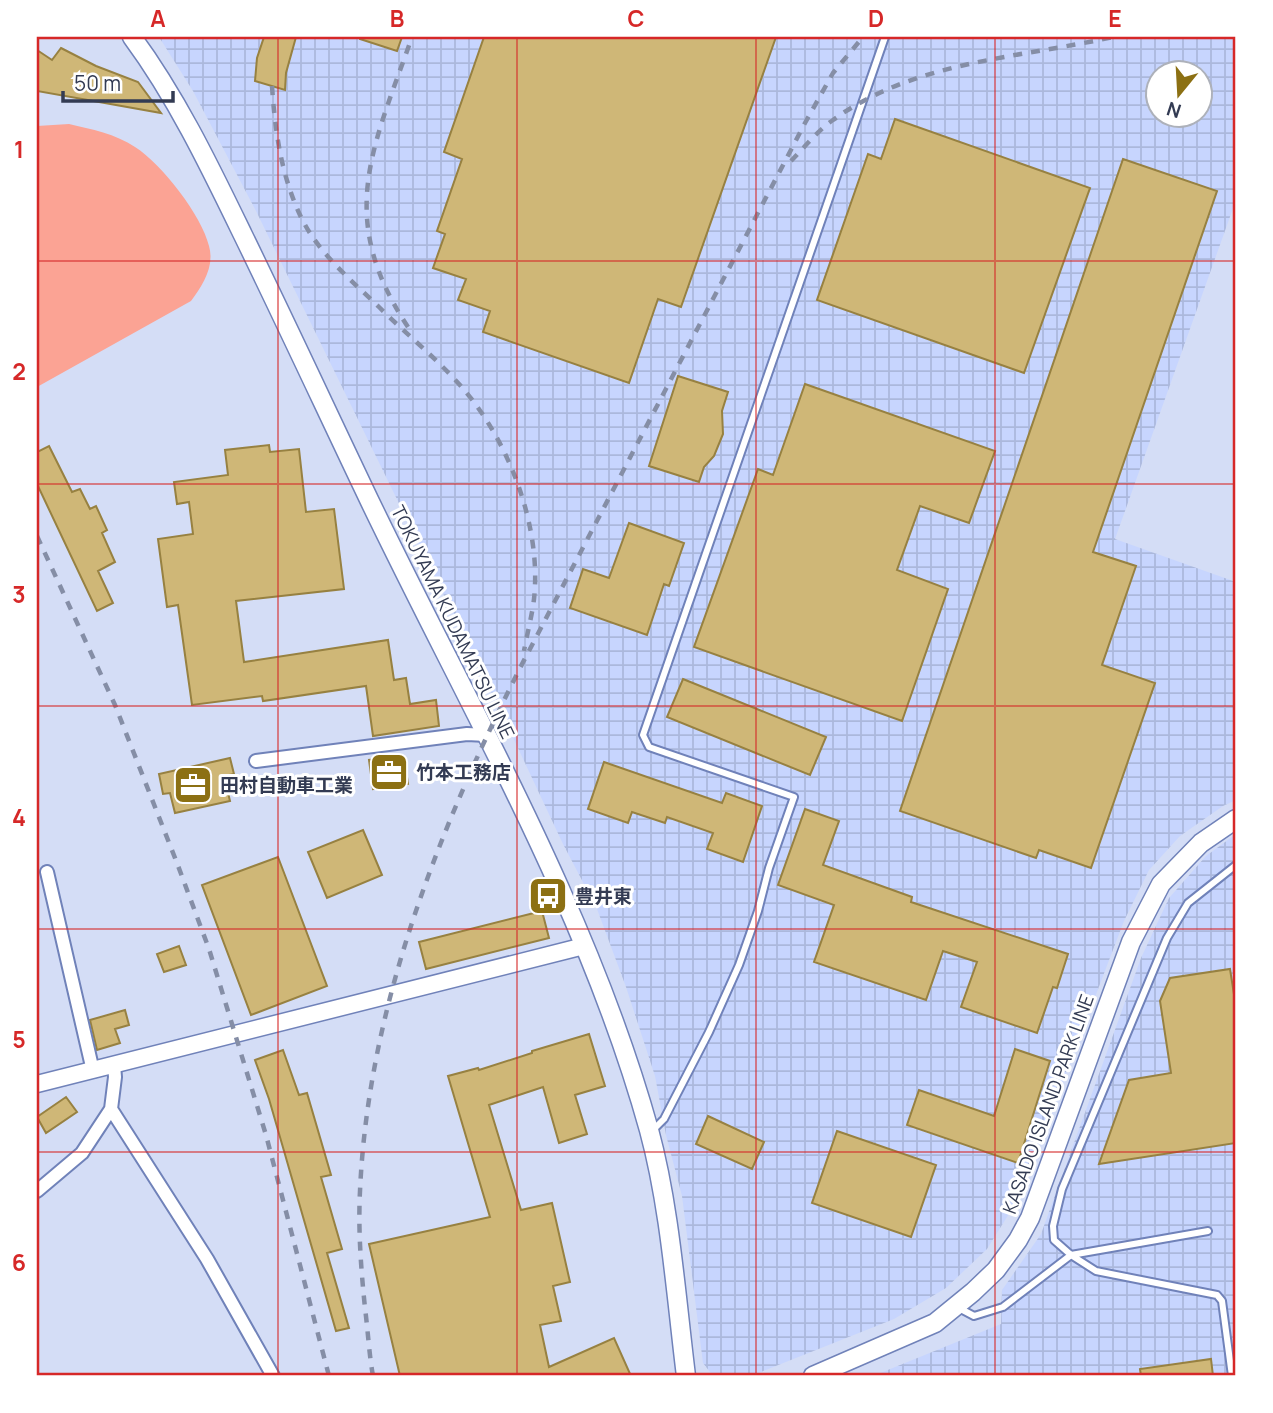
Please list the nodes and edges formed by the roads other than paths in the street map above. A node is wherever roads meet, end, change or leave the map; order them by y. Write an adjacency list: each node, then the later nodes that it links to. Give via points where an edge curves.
1 (132, 37): 3 (main road, TOKUYAMA KUDAMATSU LINE, via 198,142)
2 (885, 37): 13 (lane, via 643,735 649,747 794,797 738,965 664,1119)
3 (486, 736): 4 (street, via 467,734); 8 (main road, TOKUYAMA KUDAMATSU LINE)
4 (256, 761)
5 (1236, 819): 17 (main road, KASADO ISLAND PARK LINE, via 1201,843 1161,884 1131,942 1030,1218 996,1270)
6 (1236, 865): 16 (lane, via 1188,903 1167,938 1062,1189 1054,1240)
7 (47, 872): 10 (street)
8 (584, 946): 9 (street); 13 (main road, TOKUYAMA KUDAMATSU LINE, via 611,1010)
9 (114, 1065): 10 (street); 12 (street)
10 (93, 1070): 11 (street)
11 (37, 1084)
12 (111, 1109): 14 (street, via 82,1153); 18 (street, via 207,1259)
13 (650, 1133): 19 (main road, TOKUYAMA KUDAMATSU LINE)
14 (37, 1191)
15 (1208, 1231): 16 (lane)
16 (1071, 1255): 17 (lane, via 1003,1307 974,1316); 21 (lane, via 1097,1271 1217,1295 1222,1301)
17 (956, 1306): 20 (main road, KASADO ISLAND PARK LINE, via 935,1323)
18 (273, 1376)
19 (686, 1376)
20 (813, 1376)
21 (1232, 1376)

